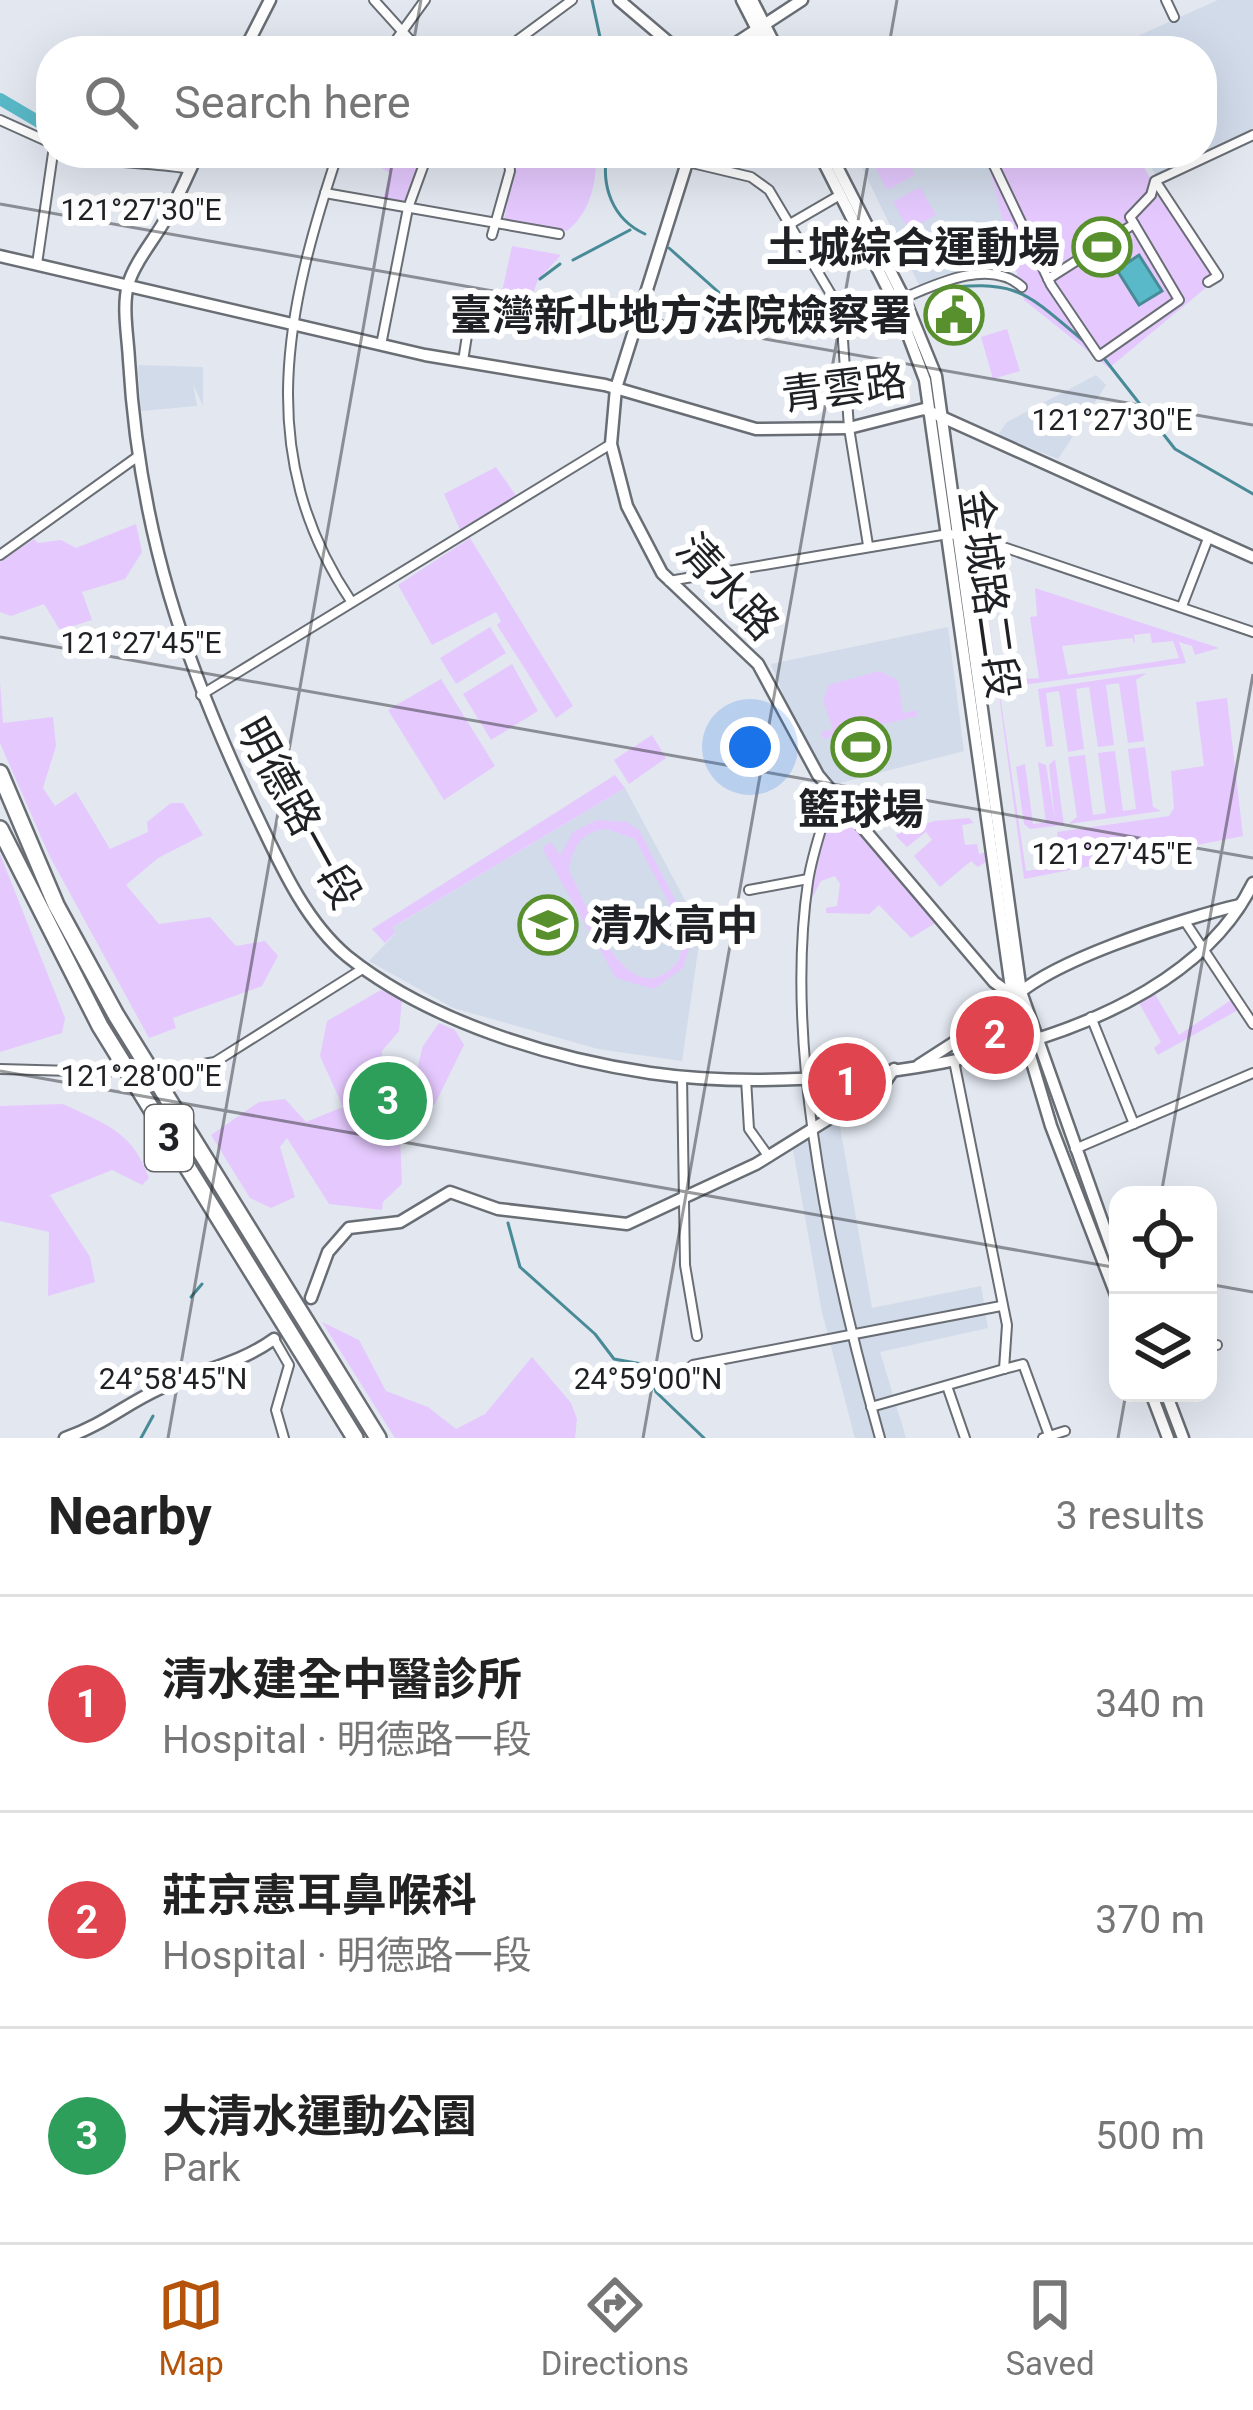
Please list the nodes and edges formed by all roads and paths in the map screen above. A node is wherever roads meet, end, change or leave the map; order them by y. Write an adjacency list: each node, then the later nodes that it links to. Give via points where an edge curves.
1 (270, 0): 13 (street)
2 (374, 0): 12 (street)
3 (425, 0): 12 (street)
4 (572, 0): 16 (street)
5 (619, 0): 17 (street)
6 (742, 0): 11 (street)
7 (752, 0): 11 (street)
8 (802, 0): 11 (street)
9 (1166, 0): 10 (street)
10 (1174, 17)
11 (760, 27): 18 (street); 19 (street); 20 (street)
12 (400, 29): 14 (street); 15 (street)
13 (252, 36)
14 (396, 36)
15 (406, 36)
16 (523, 36)
17 (661, 36)
18 (746, 36)
19 (763, 36)
20 (767, 36)
21 (0, 120): 23 (street)
22 (1253, 135): 24 (street)
23 (36, 136)
24 (1217, 152)
25 (51, 168): 48 (street)
26 (184, 168): 36 (street)
27 (333, 168): 38 (street)
28 (423, 168): 40 (street)
29 (510, 168): 41 (street)
30 (686, 168): 58 (street, 清水路)
31 (722, 168): 42 (street, via 769,190)
32 (827, 168): 39 (street, 金城路二段)
33 (838, 168): 53 (street, 金城路二段)
34 (995, 168): 49 (street)
35 (1183, 168): 37 (street)
36 (190, 169): 51 (street)
37 (1155, 181): 43 (street, via 1130,218); 50 (street, via 1218,276)
38 (325, 193): 40 (street); 54 (street)
39 (840, 194): 42 (street); 59 (street, 金城路二段, via 903,320)
40 (408, 208): 41 (street); 56 (street)
41 (495, 223): 44 (street); 45 (street)
42 (790, 224): 47 (street); 61 (street, via 841,311)
43 (1134, 224): 49 (street); 49 (street, via 1179,300 1100,356)
44 (560, 234)
45 (492, 235)
46 (0, 256): 48 (street, 青雲路)
47 (783, 260)
48 (37, 264): 51 (street, 青雲路)
49 (1048, 279)
50 (1208, 282)
51 (128, 286): 54 (street, 青雲路); 63 (street, 明德路一段)
52 (1022, 287): 53 (street, via 974,275)
53 (904, 298): 60 (street, 金城路二段)
54 (292, 324): 56 (street, 青雲路); 70 (street, via 284,401 296,476)
55 (469, 328): 57 (street)
56 (381, 345): 57 (street, 青雲路)
57 (463, 361): 58 (street, 青雲路)
58 (616, 388): 61 (street, 青雲路, via 756,429); 62 (street, 清水路)
59 (931, 411): 60 (street, 青雲路); 61 (street, 青雲路); 64 (street, 金城路二段)
60 (945, 418): 64 (street, 金城路二段); 65 (street, 青雲路)
61 (848, 428): 66 (street)
62 (611, 444): 69 (street, 清水路, via 640,538); 70 (street)
63 (137, 457): 67 (street); 73 (street, 明德路一段)
64 (954, 535): 66 (street); 71 (street); 84 (street, 金城路二段)
65 (1209, 536): 68 (street, 青雲路); 71 (street)
66 (868, 545): 69 (street)
67 (0, 555)
68 (1253, 557)
69 (669, 581): 75 (street, 清水路, via 758,664)
70 (351, 602): 73 (street)
71 (1182, 606): 72 (street)
72 (1253, 632)
73 (200, 696): 83 (street, 明德路一段, via 300,898)
74 (0, 773): 121 (highway, 3, via 56,905 116,1015)
75 (832, 793): 77 (street); 84 (street, 清水路, via 994,982)
76 (0, 829): 120 (highway, 3, via 100,1027)
77 (808, 879): 79 (street); 96 (street)
78 (1253, 883): 80 (street, 明德路一段)
79 (749, 890)
80 (1246, 900): 81 (street); 82 (street, 明德路一段)
81 (1183, 919): 82 (street); 84 (street, via 1080,957)
82 (1204, 950): 85 (street, 明德路一段); 86 (street)
83 (364, 968): 92 (street, via 215,1062); 95 (street, 明德路一段, via 417,1000 532,1044)
84 (1017, 994): 87 (street, 金城路二段); 89 (street)
85 (1091, 1017): 87 (street, 明德路一段); 98 (street)
86 (1253, 1024)
87 (1027, 1038): 88 (street, 明德路一段); 100 (street); 104 (street)
88 (955, 1061): 89 (street, 明德路一段); 106 (street)
89 (916, 1066): 91 (street, 明德路一段)
90 (0, 1069): 93 (street)
91 (894, 1069): 96 (street, 明德路一段); 99 (street, via 883,1085)
92 (164, 1071)
93 (109, 1072)
94 (1253, 1073): 98 (street)
95 (682, 1076): 97 (street, 明德路一段); 102 (street)
96 (809, 1077): 97 (street, 明德路一段); 99 (street)
97 (746, 1078): 101 (street, via 749,1129)
98 (1134, 1124): 100 (street)
99 (816, 1128): 101 (street); 108 (street)
100 (1075, 1149): 103 (street)
101 (769, 1157): 102 (street)
102 (683, 1199): 105 (street, via 610,1225 442,1193 400,1222 342,1233); 107 (street)
103 (1109, 1242)
104 (1116, 1294)
105 (311, 1298)
106 (1001, 1306): 108 (street); 110 (street)
107 (697, 1336)
108 (853, 1336): 111 (street, via 693,1365); 115 (street)
109 (274, 1339): 118 (street, via 244,1360 183,1378 103,1426); 119 (street, via 289,1365 275,1410)
110 (1004, 1369): 112 (street); 117 (street, via 1023,1364)
111 (664, 1386)
112 (947, 1387): 115 (street); 123 (street)
113 (1154, 1402): 124 (street)
114 (1169, 1402): 125 (street)
115 (871, 1407): 122 (street)
116 (1064, 1430): 117 (street)
117 (1047, 1437)
118 (65, 1438)
119 (284, 1438)
120 (355, 1438)
121 (378, 1438)
122 (880, 1438)
123 (965, 1438)
124 (1168, 1438)
125 (1183, 1438)

